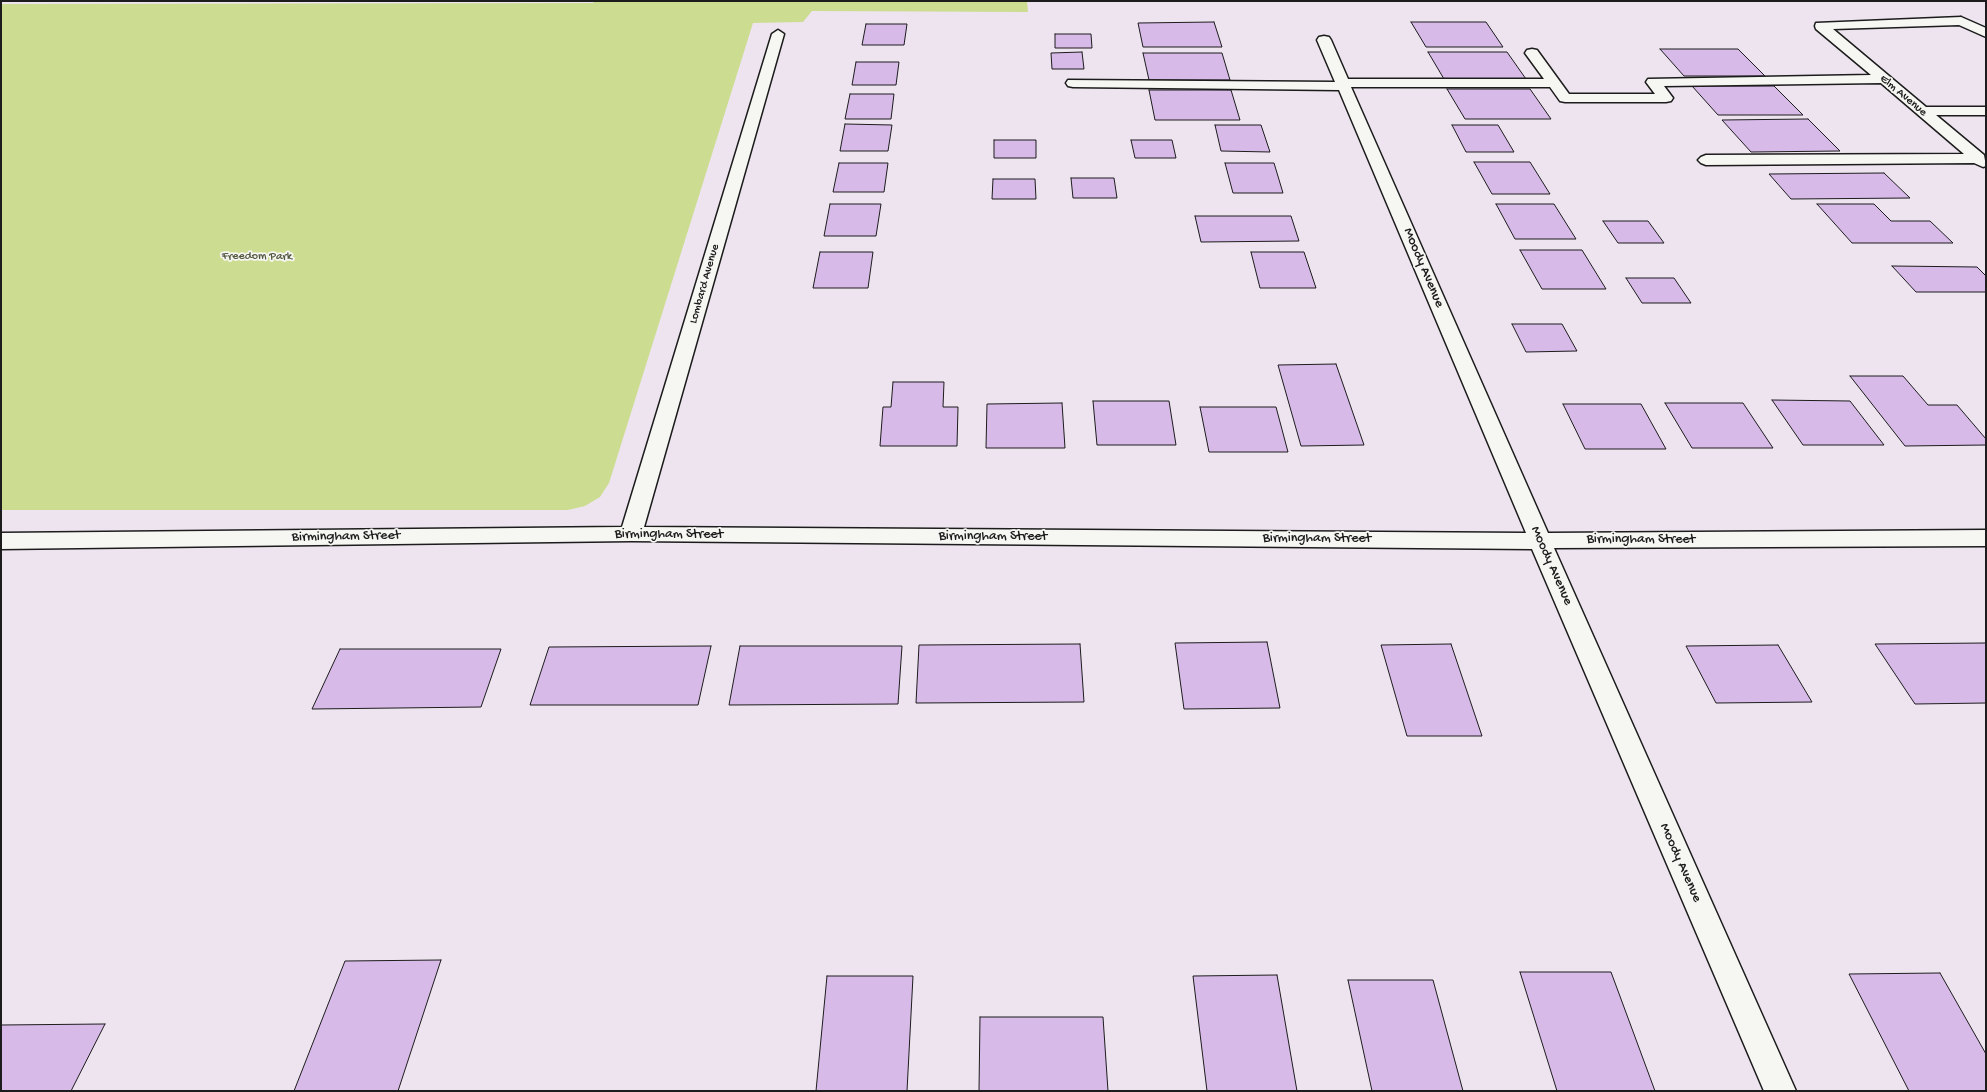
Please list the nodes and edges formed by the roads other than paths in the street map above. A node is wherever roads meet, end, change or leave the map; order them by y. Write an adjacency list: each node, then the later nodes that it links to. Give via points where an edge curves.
1 (1986, 33): 5 (street, Elm Avenue, via 1961,21 1821,26)
2 (778, 34): 13 (street, Lombard Avenue)
3 (1324, 40): 8 (street, Moody Avenue)
4 (1532, 52): 7 (street)
5 (1883, 79): 7 (street, via 1653,82 1666,98 1565,98); 10 (street, Elm Avenue)
6 (1073, 83): 8 (street)
7 (1553, 83): 8 (street)
8 (1344, 85): 16 (street, Moody Avenue)
9 (1986, 110): 10 (street)
10 (1921, 111): 12 (street, Elm Avenue)
11 (1706, 160): 12 (street)
12 (1982, 161)
13 (631, 534): 15 (street, Birmingham Street); 16 (street, Birmingham Street)
14 (1986, 538): 16 (street, Birmingham Street)
15 (1, 541)
16 (1540, 541): 17 (street, Moody Avenue)
17 (1780, 1091)

